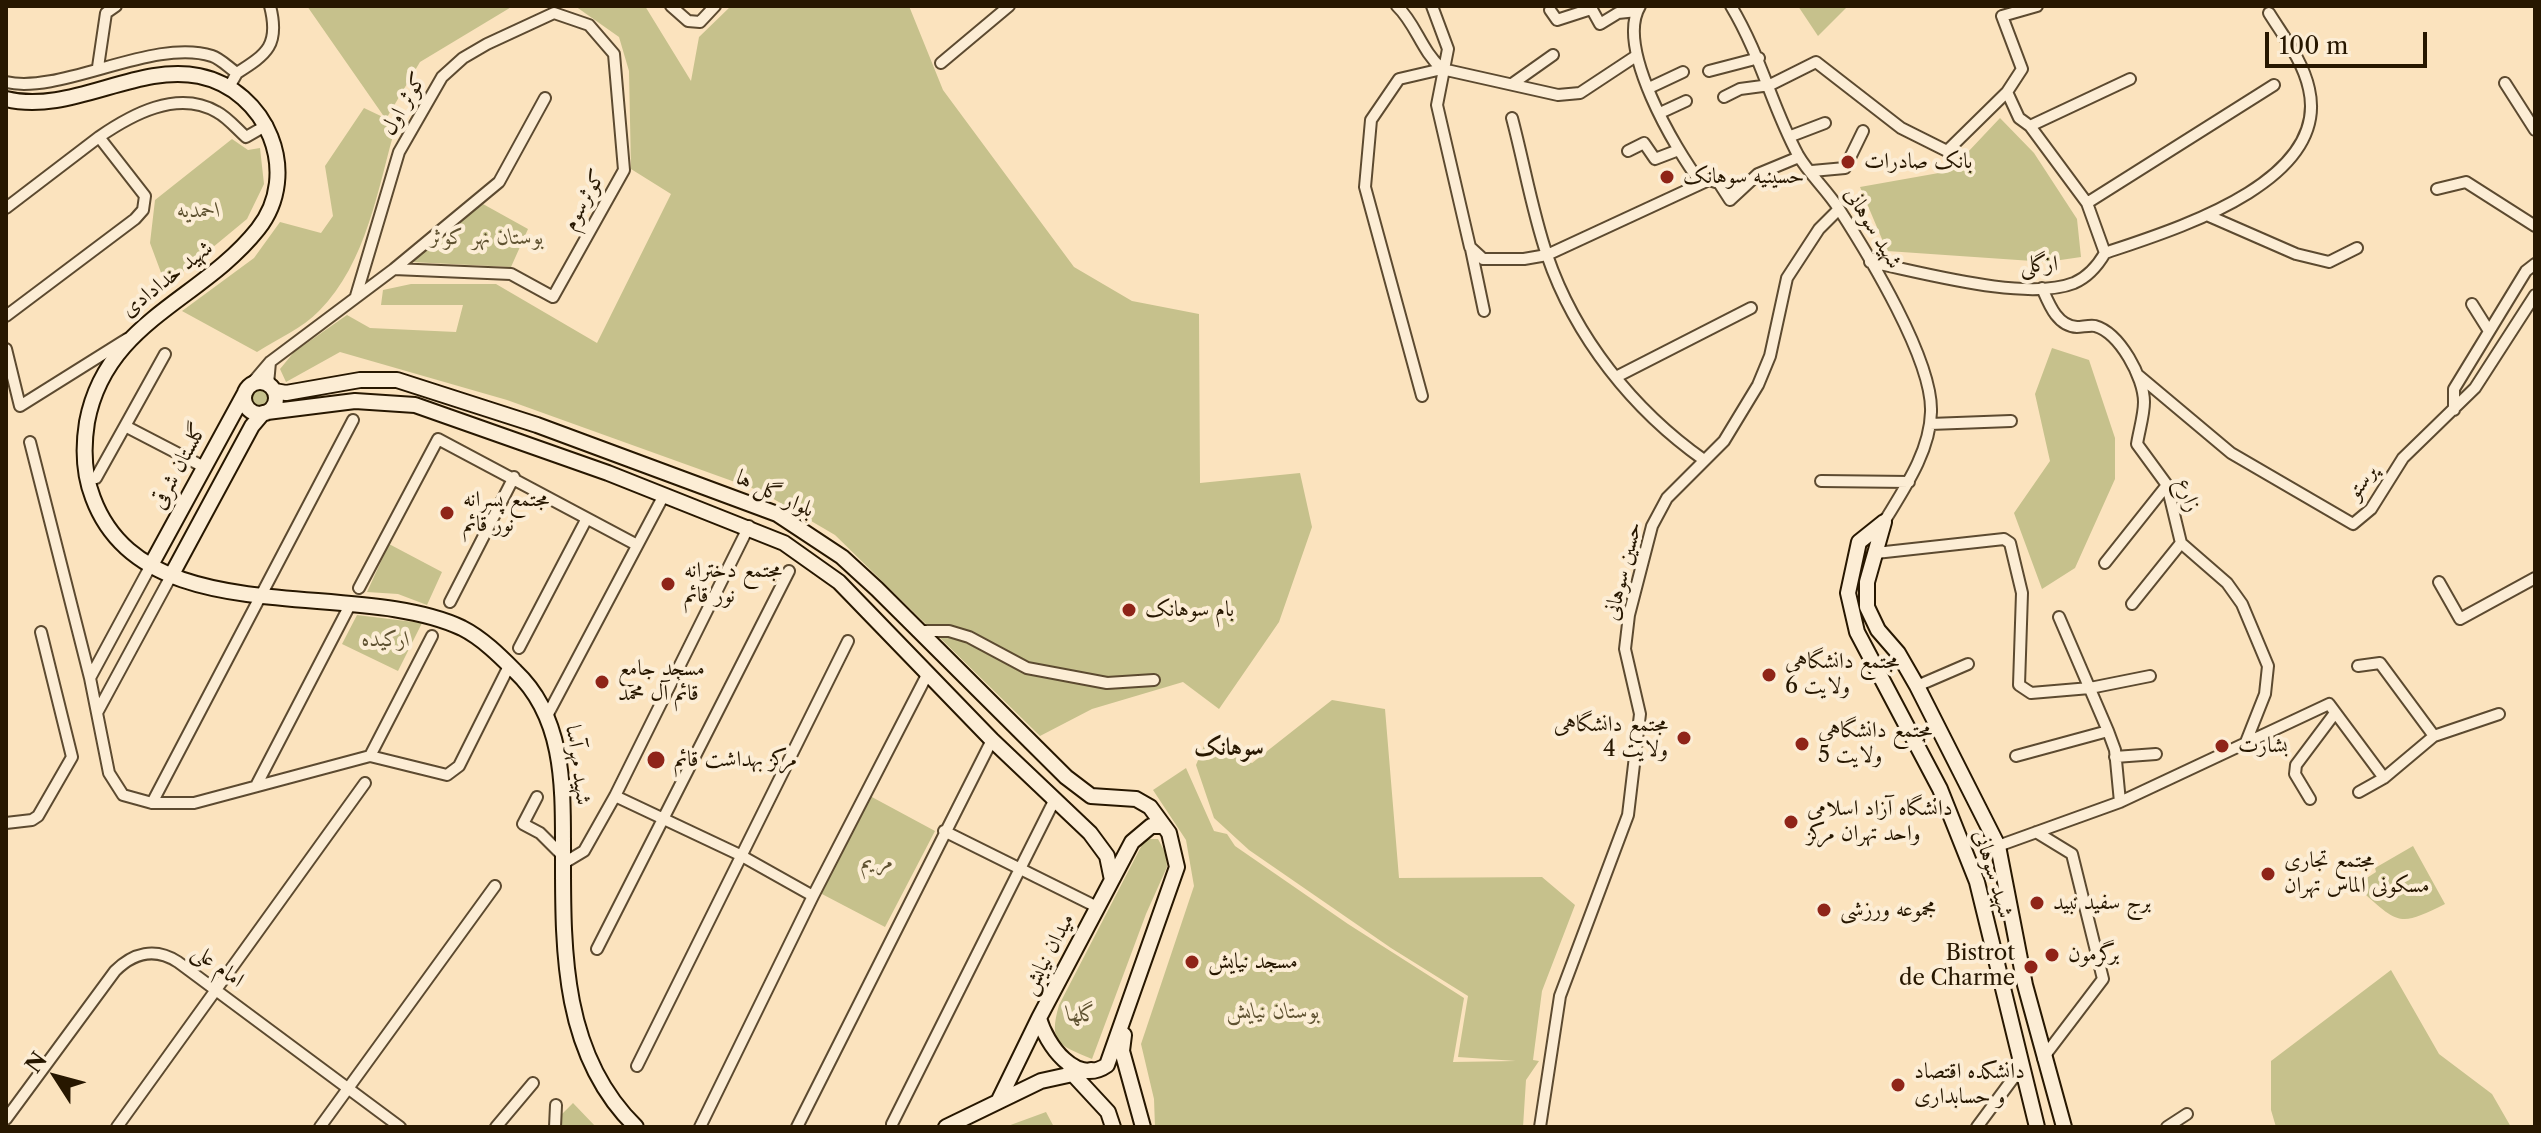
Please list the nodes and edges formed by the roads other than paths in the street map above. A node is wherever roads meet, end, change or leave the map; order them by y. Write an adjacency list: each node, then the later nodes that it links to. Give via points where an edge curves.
1 (116, 6): 19 (street, via 106,13)
2 (270, 6): 23 (street, via 274,31 266,54)
3 (671, 6): 4 (street, via 688,21 700,22)
4 (715, 6)
5 (1009, 6): 18 (street)
6 (1397, 6): 20 (street, via 1425,53)
7 (1432, 6): 20 (street, via 1448,49)
8 (1731, 6): 17 (street, شهید سوهانی)
9 (2037, 6): 32 (street, via 2002,16 2022,69)
10 (1591, 8): 11 (street, via 1600,24); 12 (street, via 1557,20)
11 (1638, 8): 16 (street, via 1633,23)
12 (1550, 10)
13 (2269, 13): 55 (street, via 2303,68 2310,92 2307,127 2280,168)
14 (611, 48): 63 (street, کوثرسوم, via 624,170 553,297 511,274); 66 (street, کوثر اول, via 579,19 554,13 487,44 448,70 399,152)
15 (1553, 55): 27 (street)
16 (1636, 56): 27 (street, via 1580,93 1558,95); 31 (street)
17 (1759, 58): 21 (street); 28 (street, شهید سوهانی)
18 (941, 63)
19 (98, 67): 23 (street, via 190,52 214,56); 25 (street, via 56,80)
20 (1442, 69): 27 (street); 57 (street, via 1437,105); 80 (street, via 1399,79 1371,120 1365,187)
21 (1709, 71)
22 (1683, 72): 31 (street)
23 (237, 73): 30 (street)
24 (2130, 79): 41 (street)
25 (6, 82)
26 (2505, 83): 42 (street)
27 (1512, 84)
28 (1770, 85): 32 (street, via 1816,62 1901,128 1947,151); 33 (street); 44 (street, شهید سوهانی)
29 (2274, 85): 52 (street)
30 (229, 87): 36 (main road, شهید خدادادی, via 178,73 68,97); 40 (main road, شهید خدادادی, via 250,101)
31 (1649, 88): 37 (street)
32 (2007, 92): 41 (street, via 2019,118)
33 (1724, 97)
34 (545, 98): 63 (street, via 499,182)
35 (1686, 101): 37 (street)
36 (8, 102)
37 (1660, 113): 47 (street)
38 (1512, 118): 60 (street)
39 (1825, 123): 44 (street)
40 (267, 125): 45 (street, via 246,137 217,111 185,103 148,109); 72 (main road, شهید خدادادی, via 277,176 268,216 240,249)
41 (2030, 126): 52 (street)
42 (2535, 130)
43 (1863, 131): 49 (street, via 1845,168)
44 (1791, 136): 48 (street, شهید سوهانی)
45 (99, 137): 53 (street); 70 (street, via 145,196 143,210)
46 (1628, 151): 47 (street, via 1644,143 1655,159)
47 (1676, 151): 50 (street)
48 (1799, 157): 49 (street, شهید سوهانی); 50 (street, via 1758,174 1730,200 1719,183)
49 (1812, 171): 54 (street, شهید سوهانی)
50 (1701, 183): 60 (street)
51 (2437, 189): 56 (street, via 2466,182)
52 (2087, 203): 59 (street)
53 (6, 208)
54 (1839, 209): 61 (street, شهید سوهانی); 88 (street, حسین سوهانی, via 1787,278 1758,385 1724,441)
55 (2209, 216): 58 (street, via 2296,254 2329,262); 59 (street)
56 (2535, 226)
57 (1470, 247): 60 (street, via 1483,259); 69 (street)
58 (2357, 248)
59 (2105, 253): 64 (street, ازگلی, via 2074,283)
60 (1547, 255): 77 (street, via 1590,344)
61 (1870, 262): 64 (street, ازگلی, via 1989,286); 85 (street, شهید سوهانی, via 1919,355 1930,389)
62 (2535, 264): 71 (street)
63 (394, 269): 66 (street)
64 (2042, 288): 76 (street, زارع, via 2060,320 2072,327 2095,326 2110,335)
65 (2535, 295): 81 (street, پرستو, via 2475,388)
66 (356, 296): 75 (street)
67 (2472, 304): 71 (street)
68 (1751, 308): 77 (street)
69 (1484, 311)
70 (6, 316)
71 (2489, 331): 81 (street, via 2454,389)
72 (129, 338): 73 (street, via 20,406); 103 (main road, شهید خدادادی, via 91,403 85,462 100,515)
73 (6, 349)
74 (165, 354): 86 (street)
75 (270, 362): 78 (street); 79 (street)
76 (2138, 375): 81 (street, پرستو, via 2231,453 2353,524 2371,509 2403,458); 94 (street, زارع, via 2144,401 2137,444)
77 (1616, 377): 88 (street, via 1680,443)
78 (271, 387): 79 (main road, via 254,383); 82 (main road, via 276,401); 114 (main road, بلوار گل ها, via 286,393 369,379 397,380 660,469 777,514 812,535)
79 (247, 389): 82 (main road, via 249,408); 89 (main road, گلستان شرقی)
80 (1422, 396)
81 (2454, 410)
82 (265, 412): 95 (main road, بلوار گل ها, via 355,401 400,402); 105 (main road, گلستان شرقی, via 252,426)
83 (353, 420): 109 (street)
84 (2011, 421): 85 (street)
85 (1930, 424): 93 (street, شهید سوهانی)
86 (125, 426): 89 (street); 91 (street)
87 (30, 442): 124 (street)
88 (1704, 460): 191 (street, حسین سوهانی, via 1667,498 1643,555 1625,649 1640,714 1628,815 1560,996)
89 (204, 467): 103 (main road, گلستان شرقی)
90 (514, 477): 96 (street); 108 (street, via 438,439); 110 (street)
91 (96, 478)
92 (1821, 481): 93 (street)
93 (1909, 482): 97 (street, شهید سوهانی)
94 (2167, 485): 99 (street, زارع); 102 (street)
95 (664, 495): 98 (main road, بلوار گل ها); 100 (street)
96 (586, 520): 100 (street); 118 (street)
97 (1884, 522): 101 (main road, شهید سوهانی); 170 (main road, شهید سوهانی, via 1859,542 1848,593 1857,632 1963,843 1977,882)
98 (749, 526): 122 (main road, بلوار گل ها, via 830,575); 144 (street)
99 (2181, 543): 112 (street); 135 (street, زارع, via 2227,583 2242,604 2268,666 2265,694)
100 (637, 545): 130 (street)
101 (1876, 553): 126 (main road, شهید سوهانی, via 1867,582 1867,607); 127 (street, via 2004,539 2010,543 2022,593 2019,685 2031,693)
102 (2105, 563)
103 (151, 565): 105 (main road, شهید خدادادی); 124 (street)
104 (789, 571): 150 (street)
105 (171, 576): 109 (main road, شهید مهرآسا, via 202,588); 128 (street)
106 (2535, 578): 107 (street, via 2460,619)
107 (2439, 582)
108 (359, 588)
109 (262, 596): 111 (main road, شهید مهرآسا); 149 (street)
110 (450, 602)
111 (351, 603): 120 (main road, شهید مهرآسا, via 416,613 466,630); 142 (street)
112 (2132, 604)
113 (2059, 617): 127 (street)
114 (919, 631): 125 (street, via 969,637 1027,668 1107,683); 152 (main road, بلوار گل ها, via 1066,777 1091,796 1136,799 1150,807)
115 (41, 632): 151 (street, via 72,757 38,816)
116 (432, 636): 137 (street)
117 (848, 641): 156 (street)
118 (519, 648)
119 (1968, 664): 126 (street)
120 (509, 666): 130 (main road, شهید مهرآسا); 137 (street, via 454,772 441,775)
121 (2358, 666): 133 (street, via 2380,663)
122 (928, 673): 134 (main road, بلوار گل ها); 161 (street)
123 (2150, 676): 127 (street)
124 (90, 678): 128 (street)
125 (1154, 680)
126 (1917, 686): 155 (main road, شهید سوهانی)
127 (2090, 688): 132 (street)
128 (98, 711): 149 (street, via 115,788)
129 (2335, 713): 135 (street, via 2329,704); 140 (street); 146 (street, via 2296,765 2295,774)
130 (548, 714): 157 (main road, شهید مهرآسا, via 560,769)
131 (2499, 714): 133 (street)
132 (2108, 731): 138 (street); 139 (street)
133 (2434, 736): 140 (street)
134 (992, 740): 147 (main road, بلوار گل ها); 153 (street)
135 (2246, 742): 148 (street)
136 (2156, 754): 139 (street)
137 (370, 756): 142 (street)
138 (2016, 756)
139 (2115, 757): 148 (street)
140 (2384, 778): 143 (street)
141 (365, 783): 164 (street)
142 (257, 784): 149 (street, via 194,803)
143 (2359, 792)
144 (615, 796): 150 (street); 157 (street, via 584,851)
145 (537, 797): 157 (street, via 523,824 540,833)
146 (2310, 799)
147 (1054, 801): 158 (street); 159 (main road, بلوار گل ها, via 1107,856)
148 (2120, 802): 154 (street)
149 (152, 803)
150 (663, 818): 156 (street); 163 (street)
151 (6, 823)
152 (1162, 826): 159 (main road, میدان نیایش, via 1151,826 1132,842); 165 (main road, via 1169,833 1177,867)
153 (944, 831): 158 (street); 187 (street)
154 (2036, 832): 155 (street); 167 (street, via 2072,854 2103,979)
155 (1998, 846): 167 (main road, شهید سوهانی)
156 (740, 855): 161 (street); 169 (street)
157 (564, 859): 185 (main road, شهید مهرآسا, via 568,981 575,1024 596,1077)
158 (1019, 871): 162 (street); 179 (street)
159 (1112, 880): 162 (main road, میدان نیایش)
160 (495, 886): 174 (street)
161 (813, 896): 186 (street)
162 (1097, 907): 166 (main road, میدان نیایش)
163 (597, 949)
164 (217, 990): 174 (street, امام علی); 178 (street, امام علی, via 167,955 131,957 95,994); 180 (street)
165 (1126, 1012): 171 (main road, via 1107,1065); 190 (main road, via 1122,1051)
166 (1039, 1018): 168 (main road, میدان نیایش, via 1044,1037); 175 (main road)
167 (2043, 1058): 194 (main road, شهید سوهانی)
168 (1061, 1059): 171 (main road); 172 (main road, میدان نیایش)
169 (637, 1066)
170 (2020, 1069): 192 (street); 193 (main road, شهید سوهانی)
171 (1091, 1070): 172 (main road)
172 (1074, 1076): 175 (main road, via 1041,1081); 189 (main road, میدان نیایش, via 1108,1112)
173 (533, 1083): 183 (street)
174 (349, 1087): 181 (street); 182 (street, امام علی)
175 (999, 1100): 188 (main road)
176 (556, 1105): 184 (street)
177 (2187, 1114): 195 (street)
178 (6, 1119)
179 (892, 1124)
180 (117, 1127)
181 (320, 1127)
182 (400, 1127)
183 (496, 1127)
184 (555, 1127)
185 (636, 1127)
186 (700, 1127)
187 (797, 1127)
188 (946, 1127)
189 (1113, 1127)
190 (1143, 1127)
191 (1540, 1127)
192 (1977, 1127)
193 (2037, 1127)
194 (2064, 1127)
195 (2167, 1127)

